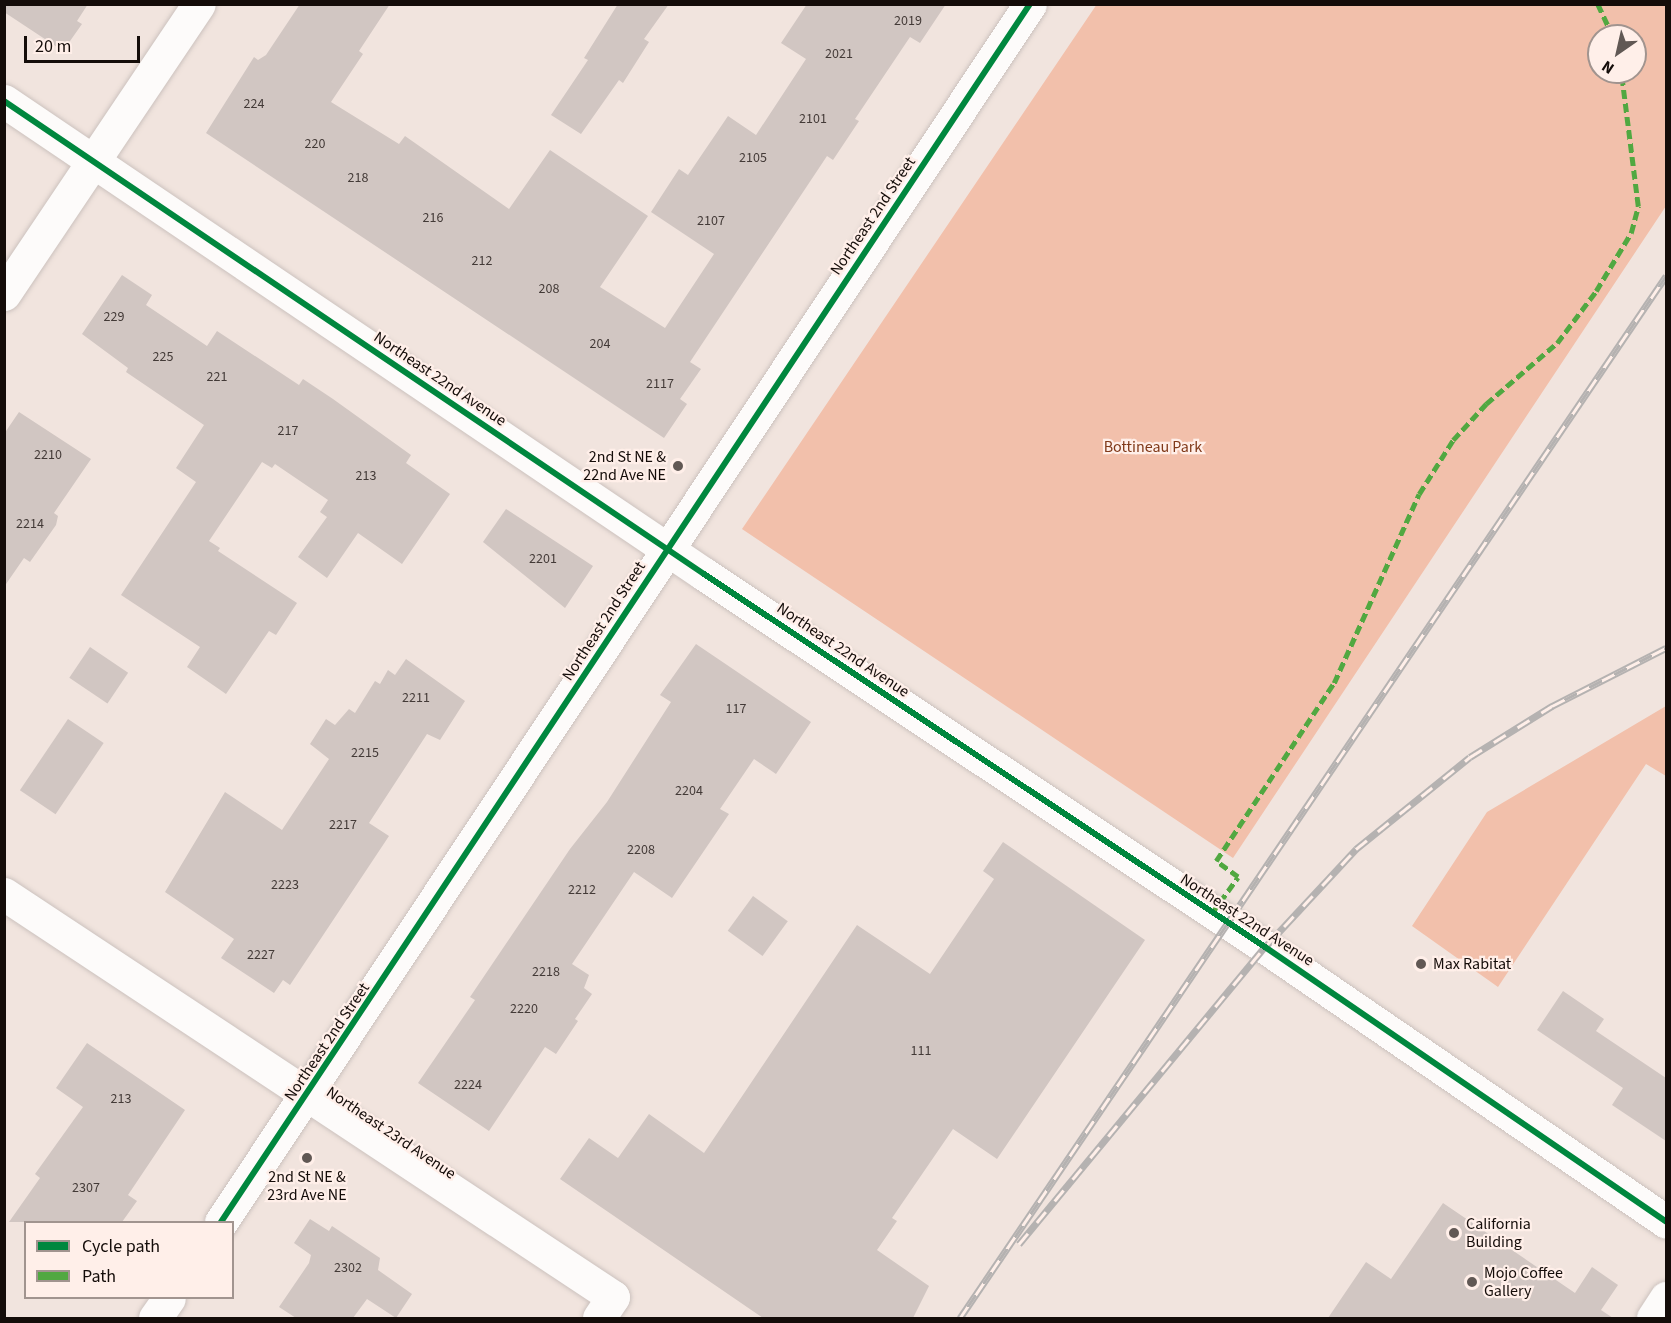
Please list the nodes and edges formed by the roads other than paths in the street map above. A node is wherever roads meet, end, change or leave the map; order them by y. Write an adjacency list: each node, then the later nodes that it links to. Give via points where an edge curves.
1 (199, 4): 4 (street)
2 (1030, 4): 6 (street, Northeast 2nd Street)
3 (4, 101): 4 (street, Northeast 22nd Avenue)
4 (95, 162): 5 (street); 6 (street, Northeast 22nd Avenue)
5 (4, 294)
6 (667, 550): 8 (street, Northeast 2nd Street); 10 (street, Northeast 22nd Avenue, via 1274,954)
7 (4, 894): 8 (street, Northeast 23rd Avenue)
8 (309, 1095): 9 (street, Northeast 2nd Street); 13 (street, Northeast 23rd Avenue)
9 (222, 1221)
10 (1666, 1222)
11 (1666, 1298): 15 (street)
12 (168, 1299): 14 (street)
13 (606, 1308)
14 (155, 1318)
15 (1653, 1318)

